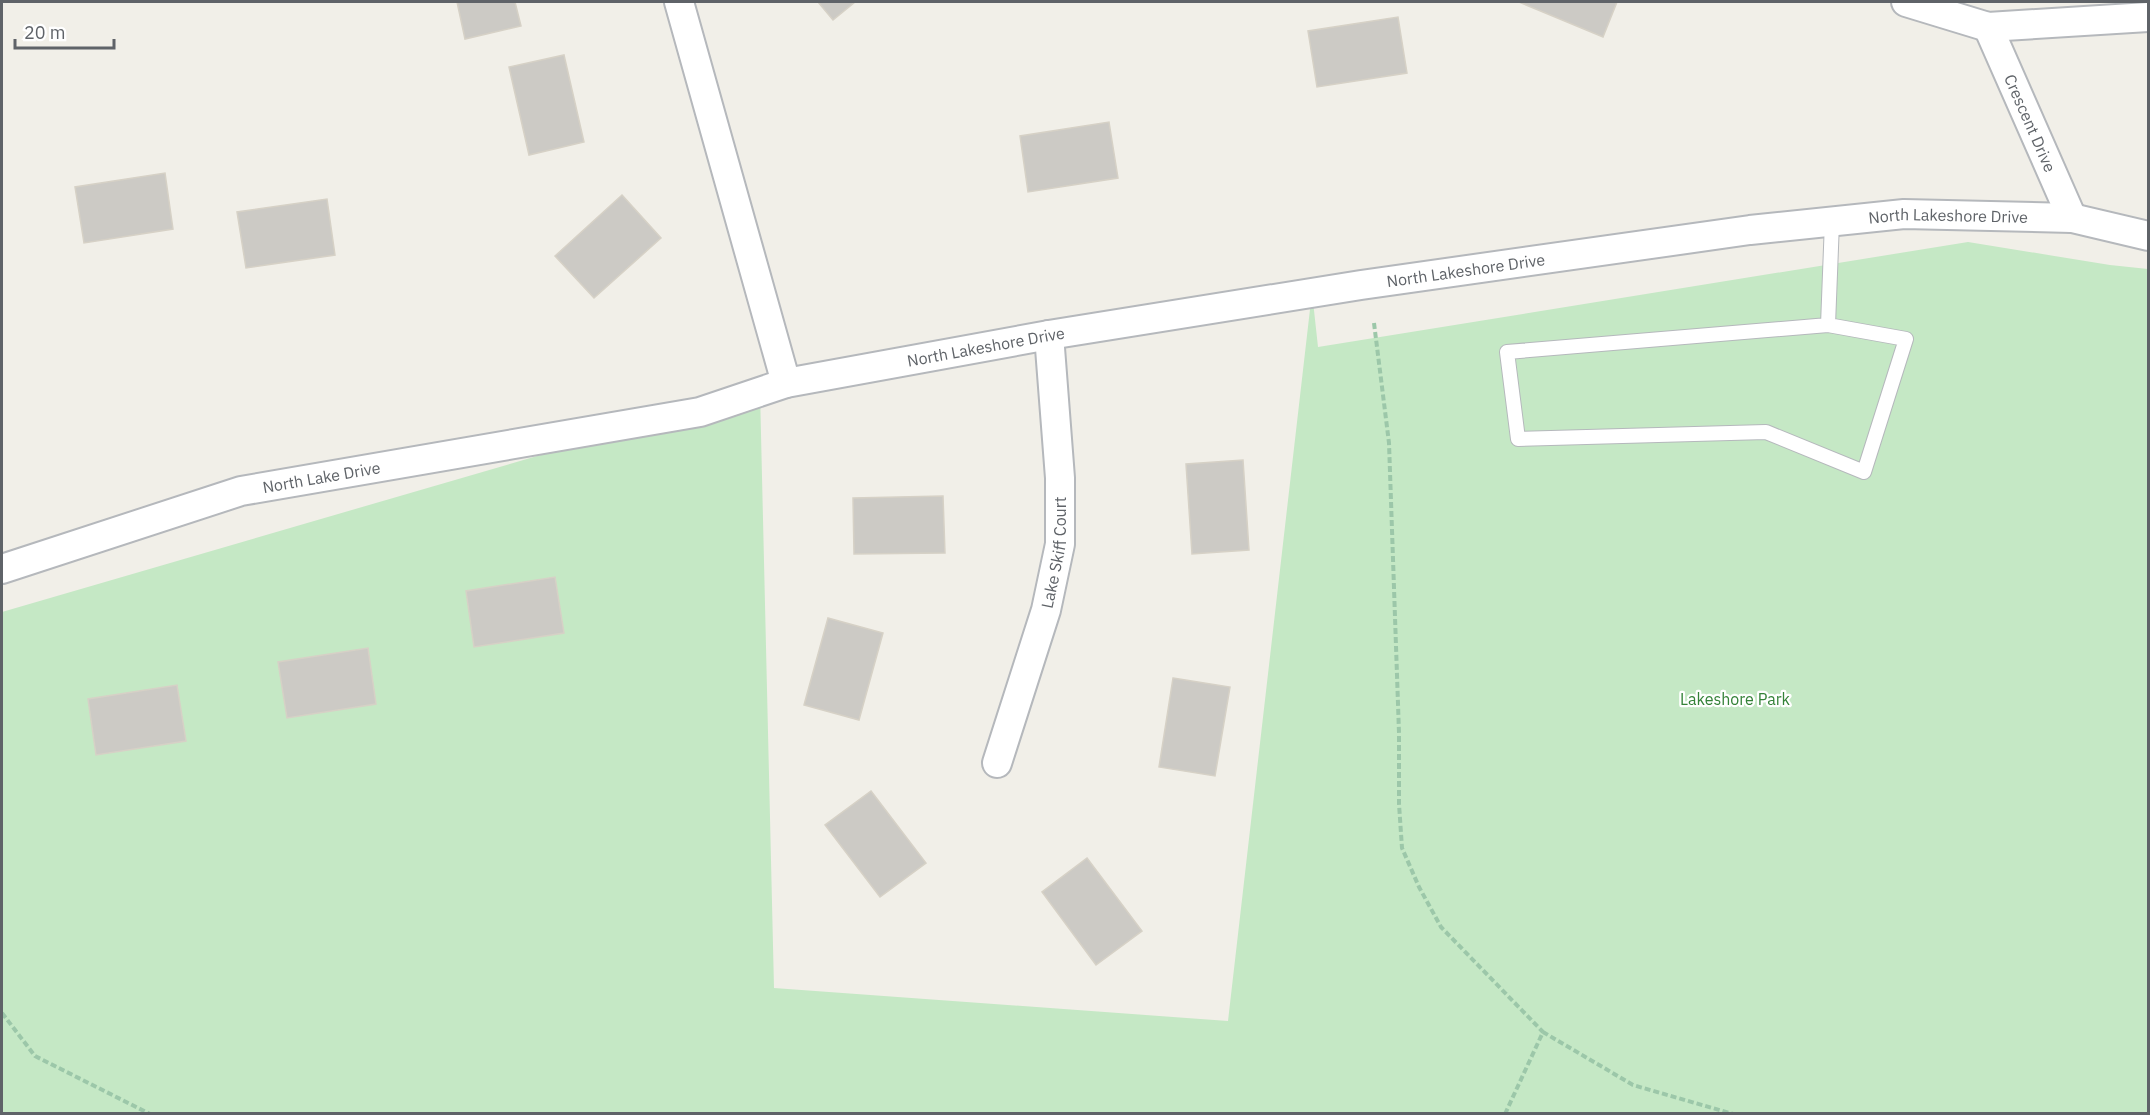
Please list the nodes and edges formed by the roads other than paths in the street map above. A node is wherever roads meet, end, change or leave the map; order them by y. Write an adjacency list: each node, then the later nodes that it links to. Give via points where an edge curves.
1 (679, 2): 10 (street)
2 (1906, 2): 4 (street)
3 (2148, 17): 4 (street)
4 (1988, 27): 5 (street, Crescent Drive)
5 (2073, 218): 6 (street, North Lakeshore Drive, via 1904,214); 7 (street, North Lakeshore Drive)
6 (1832, 222): 8 (lane); 9 (street, North Lakeshore Drive, via 1361,285)
7 (2148, 236)
8 (1828, 326): 8 (lane, via 1507,352 1518,440 1766,432 1864,472 1906,339)
9 (1049, 335): 10 (street, North Lakeshore Drive); 13 (street, Lake Skiff Court, via 1060,478 1060,544 1046,610)
10 (786, 382): 11 (street, North Lakeshore Drive, via 700,412)
11 (651, 420): 12 (street, North Lake Drive, via 241,491)
12 (2, 569)
13 (997, 763)

